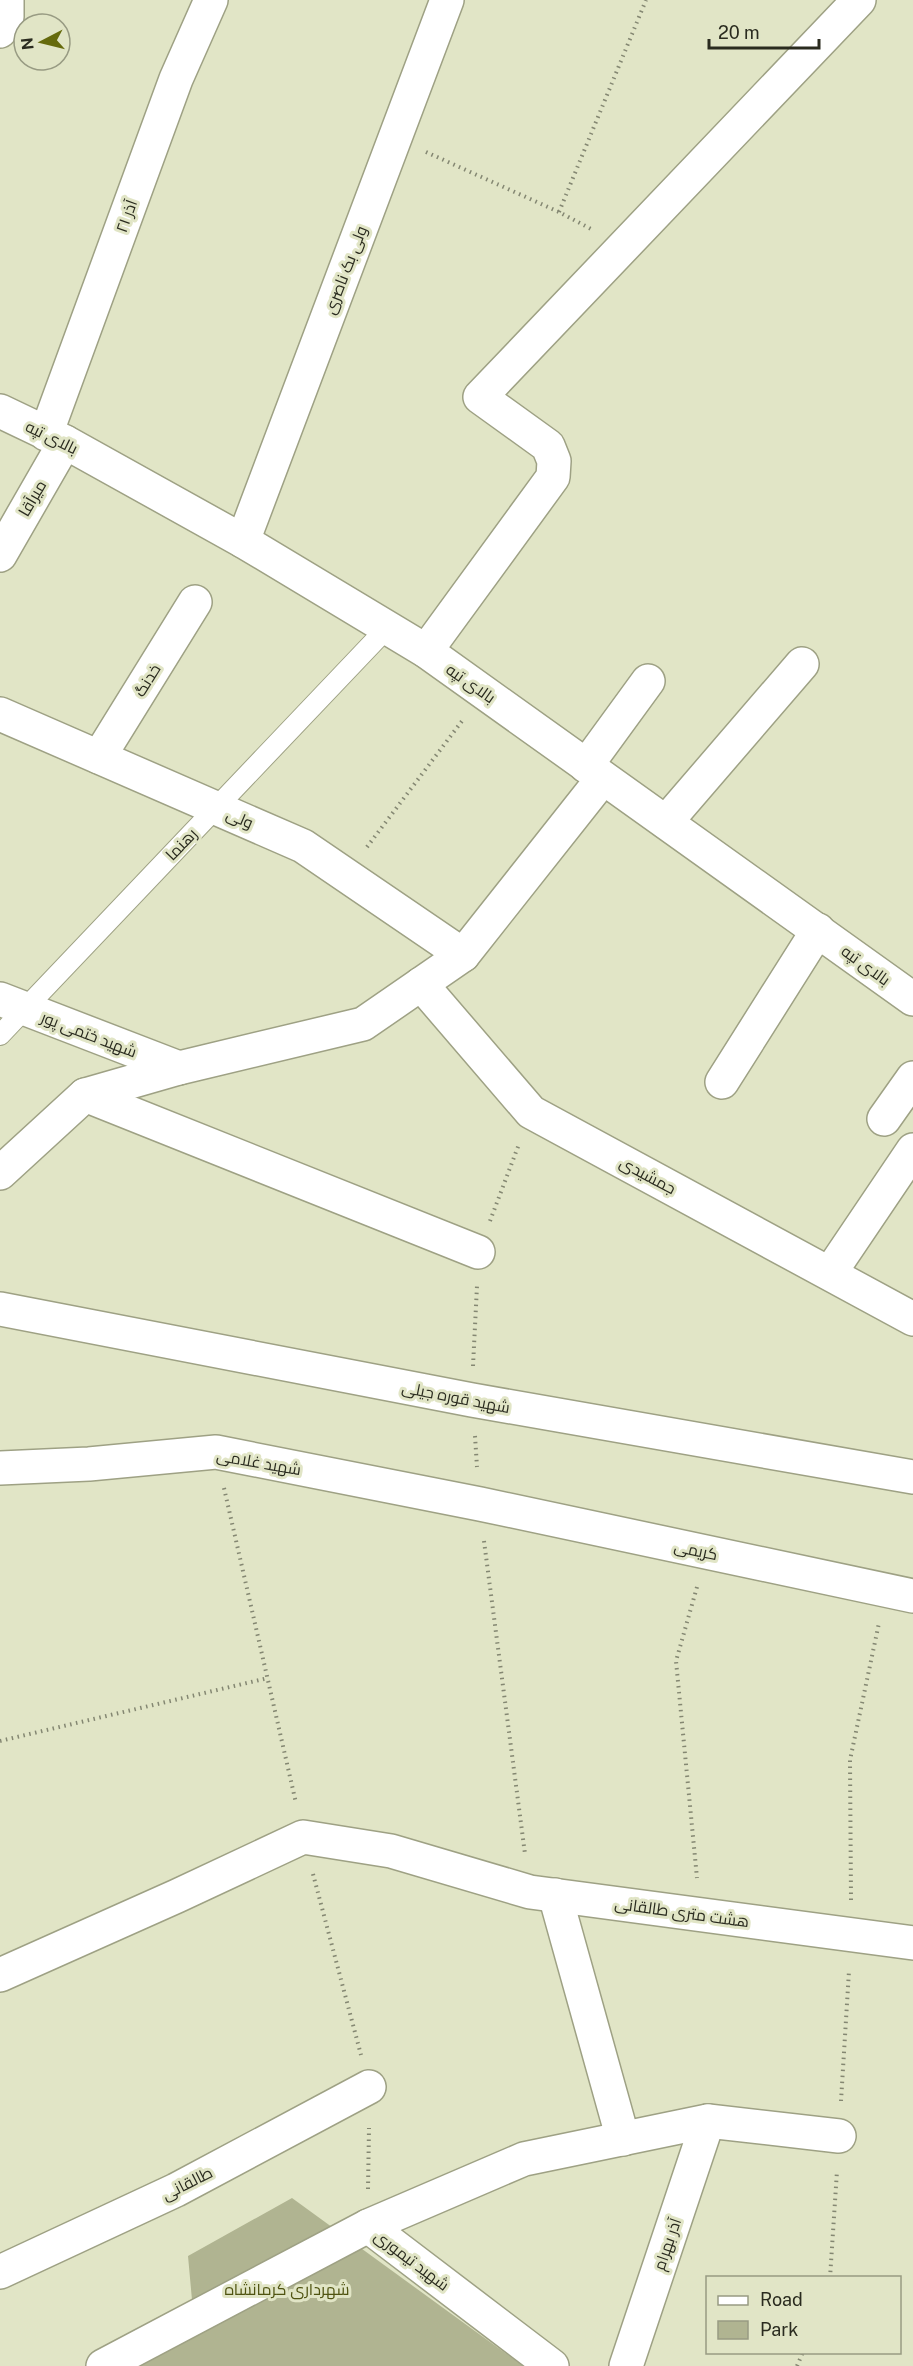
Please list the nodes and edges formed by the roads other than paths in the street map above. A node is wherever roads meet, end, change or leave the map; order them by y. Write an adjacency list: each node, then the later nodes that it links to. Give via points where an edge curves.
1 (7, 0): 5 (street, via 7,17)
2 (211, 0): 7 (street, ۲۱ آذر, via 176,79)
3 (447, 0): 8 (street, ولی بک ناصری)
4 (841, 7): 12 (street, via 623,247 480,397 548,446 554,461 553,477)
5 (0, 31)
6 (0, 411): 7 (street, بالای تپه)
7 (56, 438): 8 (street, بالای تپه); 9 (street, میرآقا)
8 (243, 541): 11 (street, بالای تپه)
9 (0, 555)
10 (195, 602): 16 (street, خدنگ)
11 (387, 628): 12 (street, بالای تپه); 18 (lane, رهنما)
12 (426, 651): 17 (street, بالای تپه)
13 (802, 664): 19 (street)
14 (648, 681): 17 (street)
15 (0, 714): 16 (street, ولی)
16 (99, 757): 18 (street, ولی)
17 (594, 772): 19 (street, بالای تپه); 21 (street)
18 (216, 808): 21 (street, ولی, via 303,846); 24 (lane, رهنما)
19 (666, 822): 20 (street, بالای تپه)
20 (818, 930): 23 (street, بالای تپه); 28 (street)
21 (463, 955): 22 (street)
22 (421, 984): 26 (street, via 363,1024); 34 (street, جمشیدی, via 531,1112)
23 (913, 999)
24 (12, 1004): 25 (lane, رهنما); 26 (street, شهید ختمی پور)
25 (0, 1035)
26 (179, 1068): 29 (street)
27 (913, 1078): 30 (street)
28 (722, 1082)
29 (86, 1095): 32 (street); 33 (street)
30 (884, 1119)
31 (913, 1150): 34 (street)
32 (0, 1173)
33 (478, 1252)
34 (830, 1273): 36 (street, جمشیدی)
35 (0, 1309): 38 (street, شهید قوره جیلی, via 472,1400)
36 (913, 1318)
37 (0, 1468): 39 (street, شهید غلامی, via 216,1452)
38 (913, 1477)
39 (480, 1504): 40 (street, کریمی)
40 (913, 1596)
41 (542, 1894): 42 (street, هشت متری طالقانی); 43 (street, هشت متری طالقانی, via 391,1851 303,1837); 47 (street)
42 (913, 1943)
43 (0, 1975)
44 (369, 2087): 49 (street, طالقانی, via 176,2190)
45 (708, 2121): 46 (street); 47 (street); 52 (street, آذر بهرام)
46 (839, 2136)
47 (623, 2139): 48 (street, via 524,2159)
48 (368, 2226): 50 (street, شهید تیموری); 51 (street, شهید تیموری)
49 (0, 2272)
50 (103, 2366)
51 (552, 2366)
52 (626, 2366)

